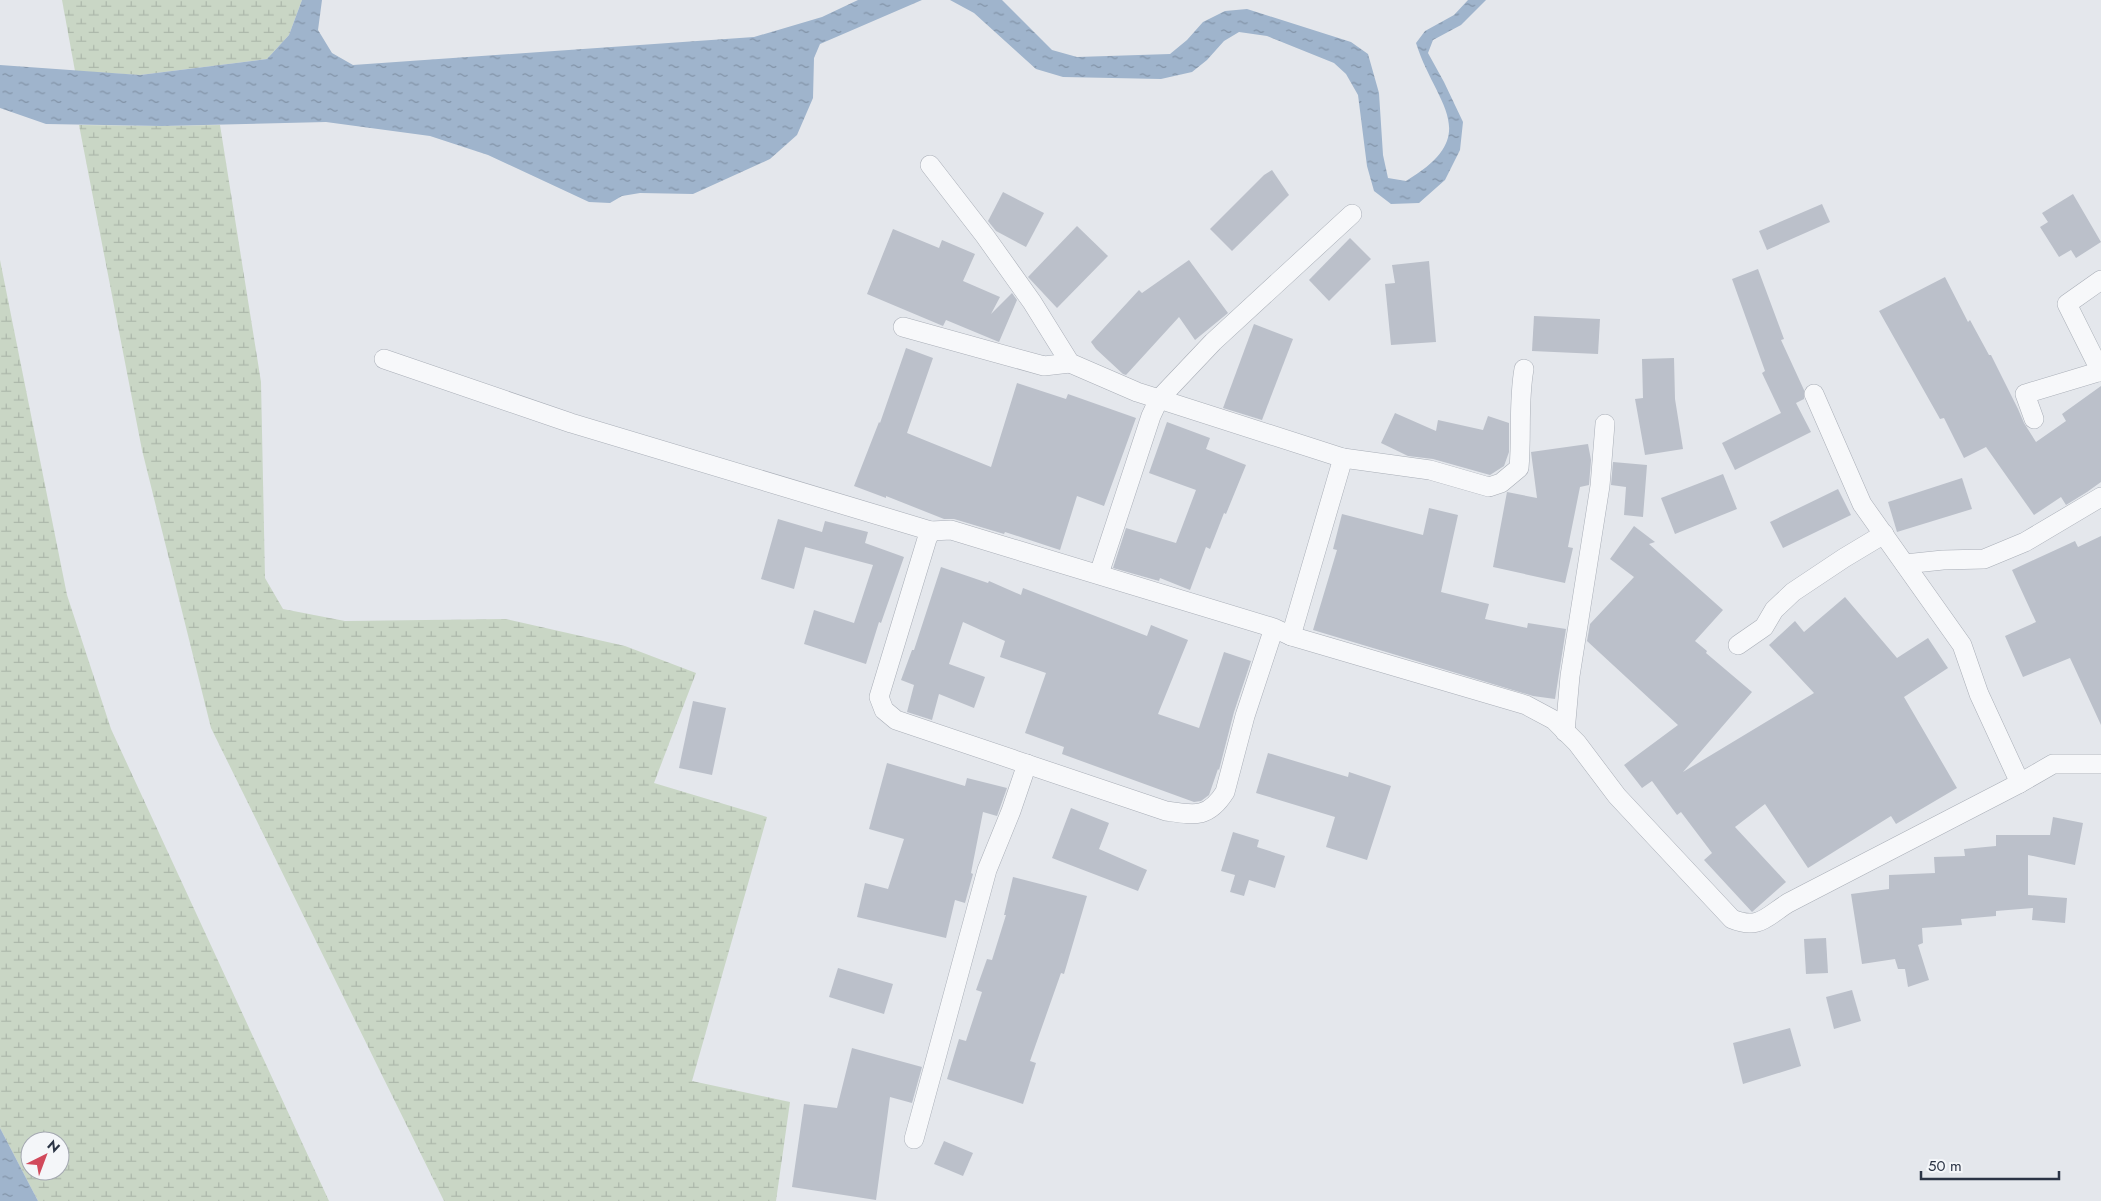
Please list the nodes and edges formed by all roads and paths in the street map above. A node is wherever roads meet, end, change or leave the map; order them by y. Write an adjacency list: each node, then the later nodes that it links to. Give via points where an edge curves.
1 (930, 165): 6 (street, via 1032,302)
2 (1352, 214): 10 (street, via 1213,342)
3 (2101, 280): 8 (street, via 2067,304)
4 (903, 328): 6 (street, via 1044,366)
5 (384, 359): 15 (street, via 571,424)
6 (1070, 363): 10 (street)
7 (1524, 369): 13 (street, via 1520,393 1522,438 1518,468 1501,483 1489,487 1430,470)
8 (2101, 372): 11 (street, via 2025,394)
9 (1814, 394): 16 (street, via 1862,504)
10 (1159, 399): 13 (street); 18 (street)
11 (2034, 419)
12 (1605, 424): 22 (street, via 1600,486 1570,676)
13 (1343, 458): 20 (street)
14 (2101, 497): 17 (street, via 2025,542 1984,559)
15 (931, 531): 18 (street, via 951,530); 23 (street, via 879,697 884,710 896,720)
16 (1884, 534): 17 (street); 21 (street, via 1793,592 1774,610 1764,627)
17 (1905, 564): 25 (street, via 1962,645 1979,694)
18 (1099, 574): 19 (street)
19 (1274, 628): 20 (street); 23 (street, via 1245,716 1225,792 1209,811 1195,816 1166,811)
20 (1291, 636): 22 (street, via 1526,705 1554,720)
21 (1738, 646)
22 (1565, 732): 25 (street, via 1617,796 1732,919 1746,925 1759,922 1788,903)
23 (1027, 764): 26 (street, via 987,870)
24 (2101, 764): 25 (street, via 2053,764)
25 (2020, 783)
26 (914, 1139)

